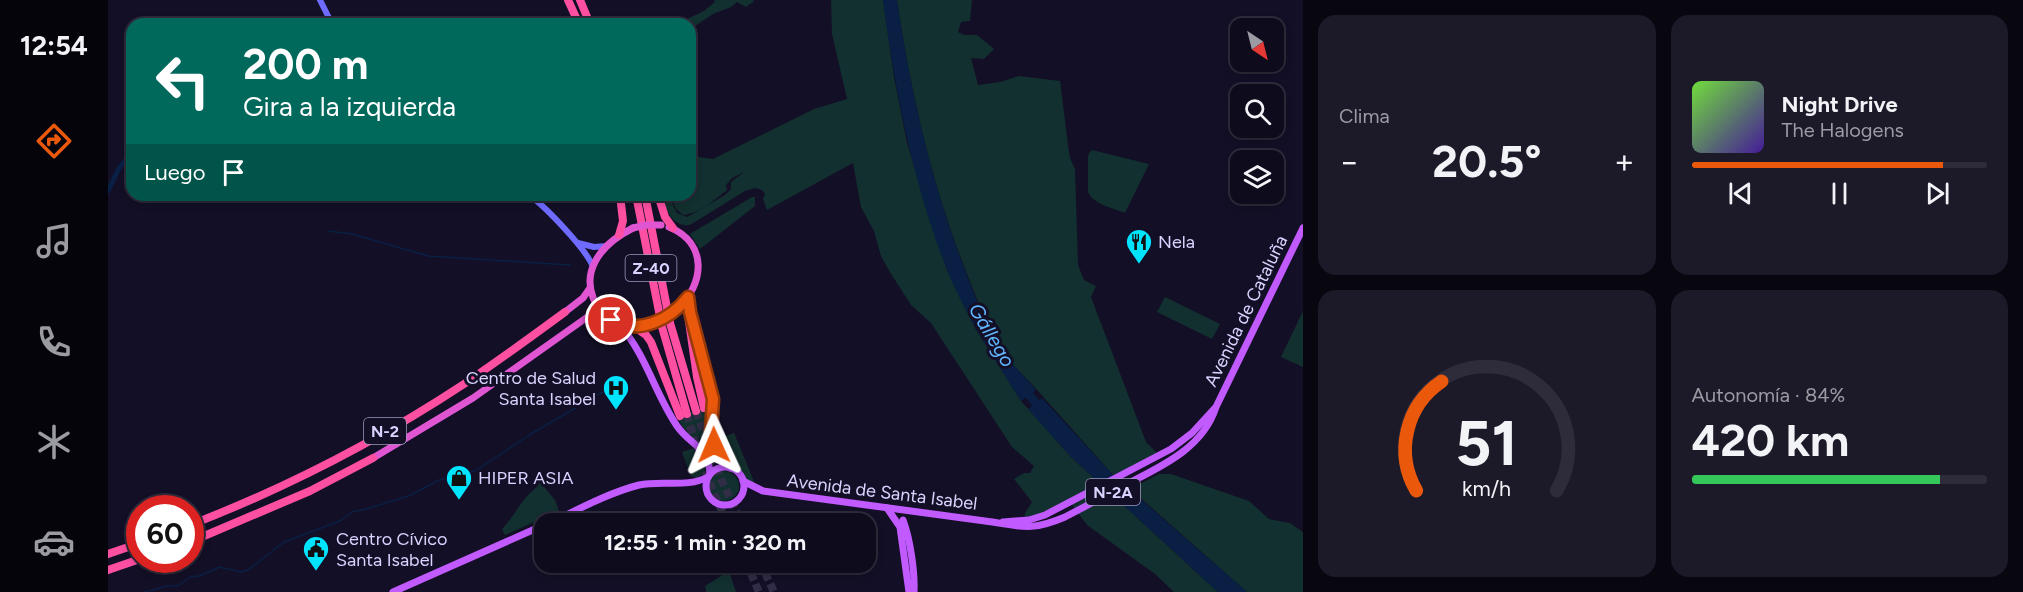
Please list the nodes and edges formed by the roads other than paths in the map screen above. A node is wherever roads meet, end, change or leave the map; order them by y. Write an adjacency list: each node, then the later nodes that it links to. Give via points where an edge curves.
1 (320, 0): 4 (main road)
2 (566, 0): 5 (highway); 6 (highway)
3 (580, 0): 7 (highway)
4 (329, 18)
5 (572, 18)
6 (576, 18)
7 (588, 18)
8 (536, 201): 16 (main road)
9 (621, 201): 15 (highway, via 623,221)
10 (637, 201): 24 (highway, Z-40, via 684,415 651,342)
11 (646, 201): 20 (highway, Z-40, via 670,323 700,409)
12 (660, 201): 13 (highway)
13 (673, 228): 15 (highway, bridge, via 646,225); 20 (highway, via 690,242 698,259 697,280)
14 (1303, 228): 25 (main road, Avenida de Cataluña)
15 (619, 236): 17 (highway)
16 (575, 242): 17 (main road); 18 (main road)
17 (607, 246): 18 (highway)
18 (593, 267): 19 (highway)
19 (590, 288): 21 (highway, N-2); 22 (highway)
20 (687, 299): 24 (highway, bridge, via 652,323); 27 (main road, via 713,399 711,438)
21 (565, 312): 40 (highway, N-2, via 419,412 293,480)
22 (604, 314): 23 (highway); 26 (highway, N-2, via 586,318 473,398)
23 (619, 324): 24 (highway); 28 (main road, via 641,354 676,425 705,454 710,464)
24 (633, 326)
25 (1216, 407): 35 (main road, Avenida de Cataluña / N-2A, via 1187,438); 39 (main road, Avenida de Cataluña / N-2A, via 1202,434 1181,453)
26 (373, 458): 44 (highway, N-2)
27 (730, 468): 28 (main road, via 719,468); 29 (main road)
28 (709, 475): 30 (main road); 32 (main road)
29 (743, 481): 31 (main road, Avenida de Santa Isabel); 33 (main road)
30 (693, 483): 32 (main road); 38 (main road, via 638,485)
31 (763, 491): 33 (main road, Avenida de Santa Isabel); 34 (main road, Avenida de Santa Isabel)
32 (706, 492): 33 (main road, via 712,501 722,505 733,503)
33 (742, 494)
34 (887, 508): 36 (main road, Avenida de Santa Isabel); 42 (main road)
35 (1061, 508): 41 (main road, Avenida de Santa Isabel, via 1035,519)
36 (904, 510): 37 (main road, Avenida de Santa Isabel); 42 (main road)
37 (918, 512): 41 (main road, Avenida de Santa Isabel); 42 (main road)
38 (572, 513)
39 (1065, 517): 41 (main road, Avenida de Santa Isabel, via 1029,527)
40 (204, 519)
41 (998, 522)
42 (903, 525): 50 (main road); 51 (main road)
43 (534, 529): 49 (main road)
44 (204, 536)
45 (126, 548): 46 (highway)
46 (108, 554)
47 (126, 564): 48 (highway)
48 (108, 570)
49 (393, 592)
50 (909, 592)
51 (914, 592)

